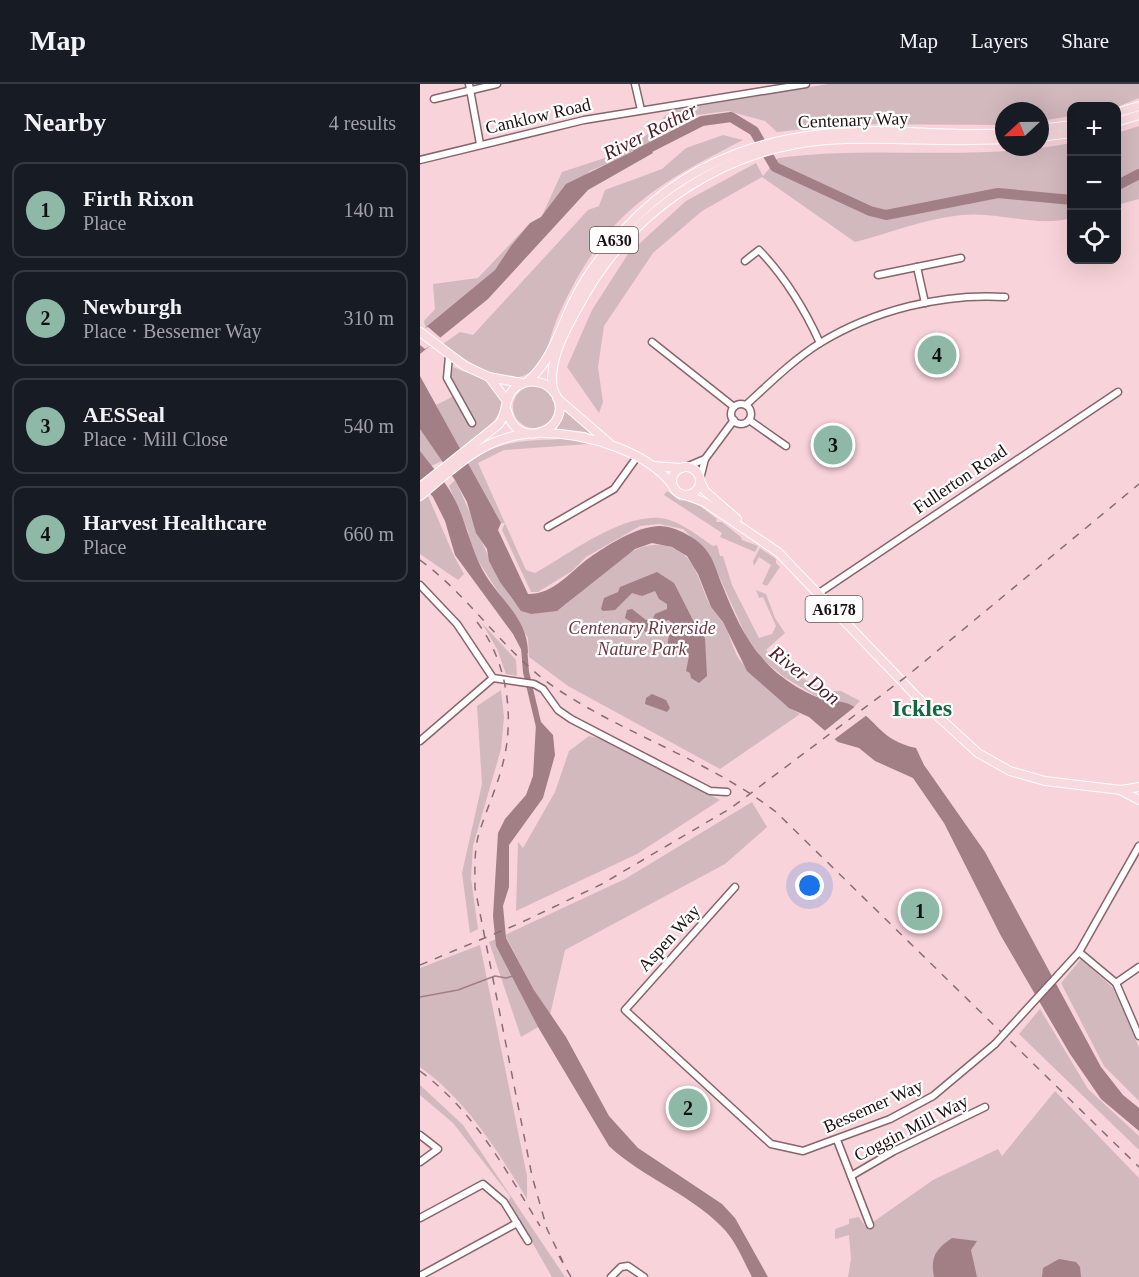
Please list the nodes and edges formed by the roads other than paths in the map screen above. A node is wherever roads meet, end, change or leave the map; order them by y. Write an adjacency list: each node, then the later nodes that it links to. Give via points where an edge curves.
1 (497, 84): 4 (street)
2 (635, 84): 7 (street)
3 (805, 84): 7 (street, Canklow Road)
4 (470, 87): 5 (street); 18 (street)
5 (434, 99)
6 (1139, 106): 8 (main road)
7 (640, 111): 18 (street, Canklow Road)
8 (1121, 111)
9 (1139, 115): 10 (main road)
10 (1121, 120)
11 (1067, 126): 12 (main road)
12 (1049, 128)
13 (995, 132): 17 (main road, Centenary Way / A630, via 843,131)
14 (1067, 134): 15 (main road)
15 (1049, 136)
16 (995, 139): 17 (main road, Centenary Way / A630)
17 (788, 141): 19 (main road, Centenary Way / A630)
18 (480, 144): 20 (street, Canklow Road)
19 (753, 150): 32 (main road, Centenary Way / A630, via 712,164 686,179 621,232 582,285 543,366); 34 (main road, Centenary Way / A630, via 672,198 637,227 611,256 568,328 552,369)
20 (420, 160)
21 (961, 258): 23 (street)
22 (745, 261): 29 (street, via 759,250 767,258 792,289)
23 (917, 267): 24 (street); 26 (street)
24 (878, 275)
25 (1005, 297): 26 (street, via 980,295)
26 (925, 303): 29 (street, via 863,322)
27 (420, 332): 30 (main road)
28 (652, 342): 37 (street)
29 (820, 343): 36 (street)
30 (449, 356): 31 (main road); 41 (street, via 447,378)
31 (489, 377): 32 (main road); 35 (main road)
32 (525, 383): 34 (main road, via 539,382); 35 (main road, A630)
33 (1118, 392): 59 (street, Fullerton Road)
34 (556, 395): 42 (main road, A630, via 559,410 555,422); 45 (main road, A6178)
35 (507, 401): 38 (main road)
36 (746, 405): 37 (street); 40 (street)
37 (734, 407): 39 (street)
38 (507, 411): 43 (main road, via 515,427); 46 (main road)
39 (734, 420): 40 (street); 48 (street)
40 (749, 420): 44 (street)
41 (472, 423)
42 (541, 433): 43 (main road); 45 (main road, A6178, via 581,435)
43 (531, 434): 46 (main road, via 500,438)
44 (786, 446)
45 (615, 447): 47 (main road, A6178)
46 (469, 452): 52 (main road); 55 (main road)
47 (637, 458): 49 (main road, A6178); 56 (street, via 614,489)
48 (705, 459): 50 (street); 51 (street)
49 (653, 466): 50 (main road, A6178); 53 (main road, A6178)
50 (683, 468): 51 (main road, A6178, via 694,470); 53 (main road, via 673,477)
51 (700, 480): 54 (main road, via 697,490); 57 (main road, A6178, via 705,491)
52 (420, 487)
53 (675, 489): 54 (main road, A6178)
54 (686, 495): 57 (main road, A6178, via 698,498)
55 (420, 496)
56 (548, 527)
57 (744, 527): 59 (main road, A6178, via 778,552)
58 (420, 585): 60 (street, via 457,624)
59 (819, 593): 63 (main road, A6178, via 918,698 978,753 1027,777)
60 (493, 678): 61 (street); 64 (street, via 543,688 558,710 592,732 710,791)
61 (420, 741)
62 (1139, 787): 63 (main road, A6178)
63 (1121, 790): 65 (main road, A6178)
64 (727, 792)
65 (1139, 800)
66 (1139, 846): 68 (street, Bessemer Way)
67 (735, 886): 71 (street, Aspen Way)
68 (1079, 951): 70 (street); 75 (street, Bessemer Way, bridge, via 995,1044 965,1071 926,1100)
69 (1139, 967): 70 (street)
70 (1116, 982): 72 (street)
71 (625, 1010): 75 (street, Bessemer Way, via 771,1144 802,1151)
72 (1139, 1036)
73 (985, 1107): 77 (street, Coggin Mill Way)
74 (420, 1135): 76 (street, via 438,1149)
75 (837, 1140): 77 (street)
76 (420, 1162)
77 (851, 1176): 80 (street)
78 (420, 1218): 79 (street, via 483,1184 504,1202)
79 (517, 1223): 81 (street); 82 (street)
80 (870, 1225)
81 (528, 1241)
82 (420, 1276)
83 (611, 1277): 84 (street, via 627,1266)
84 (644, 1277)

